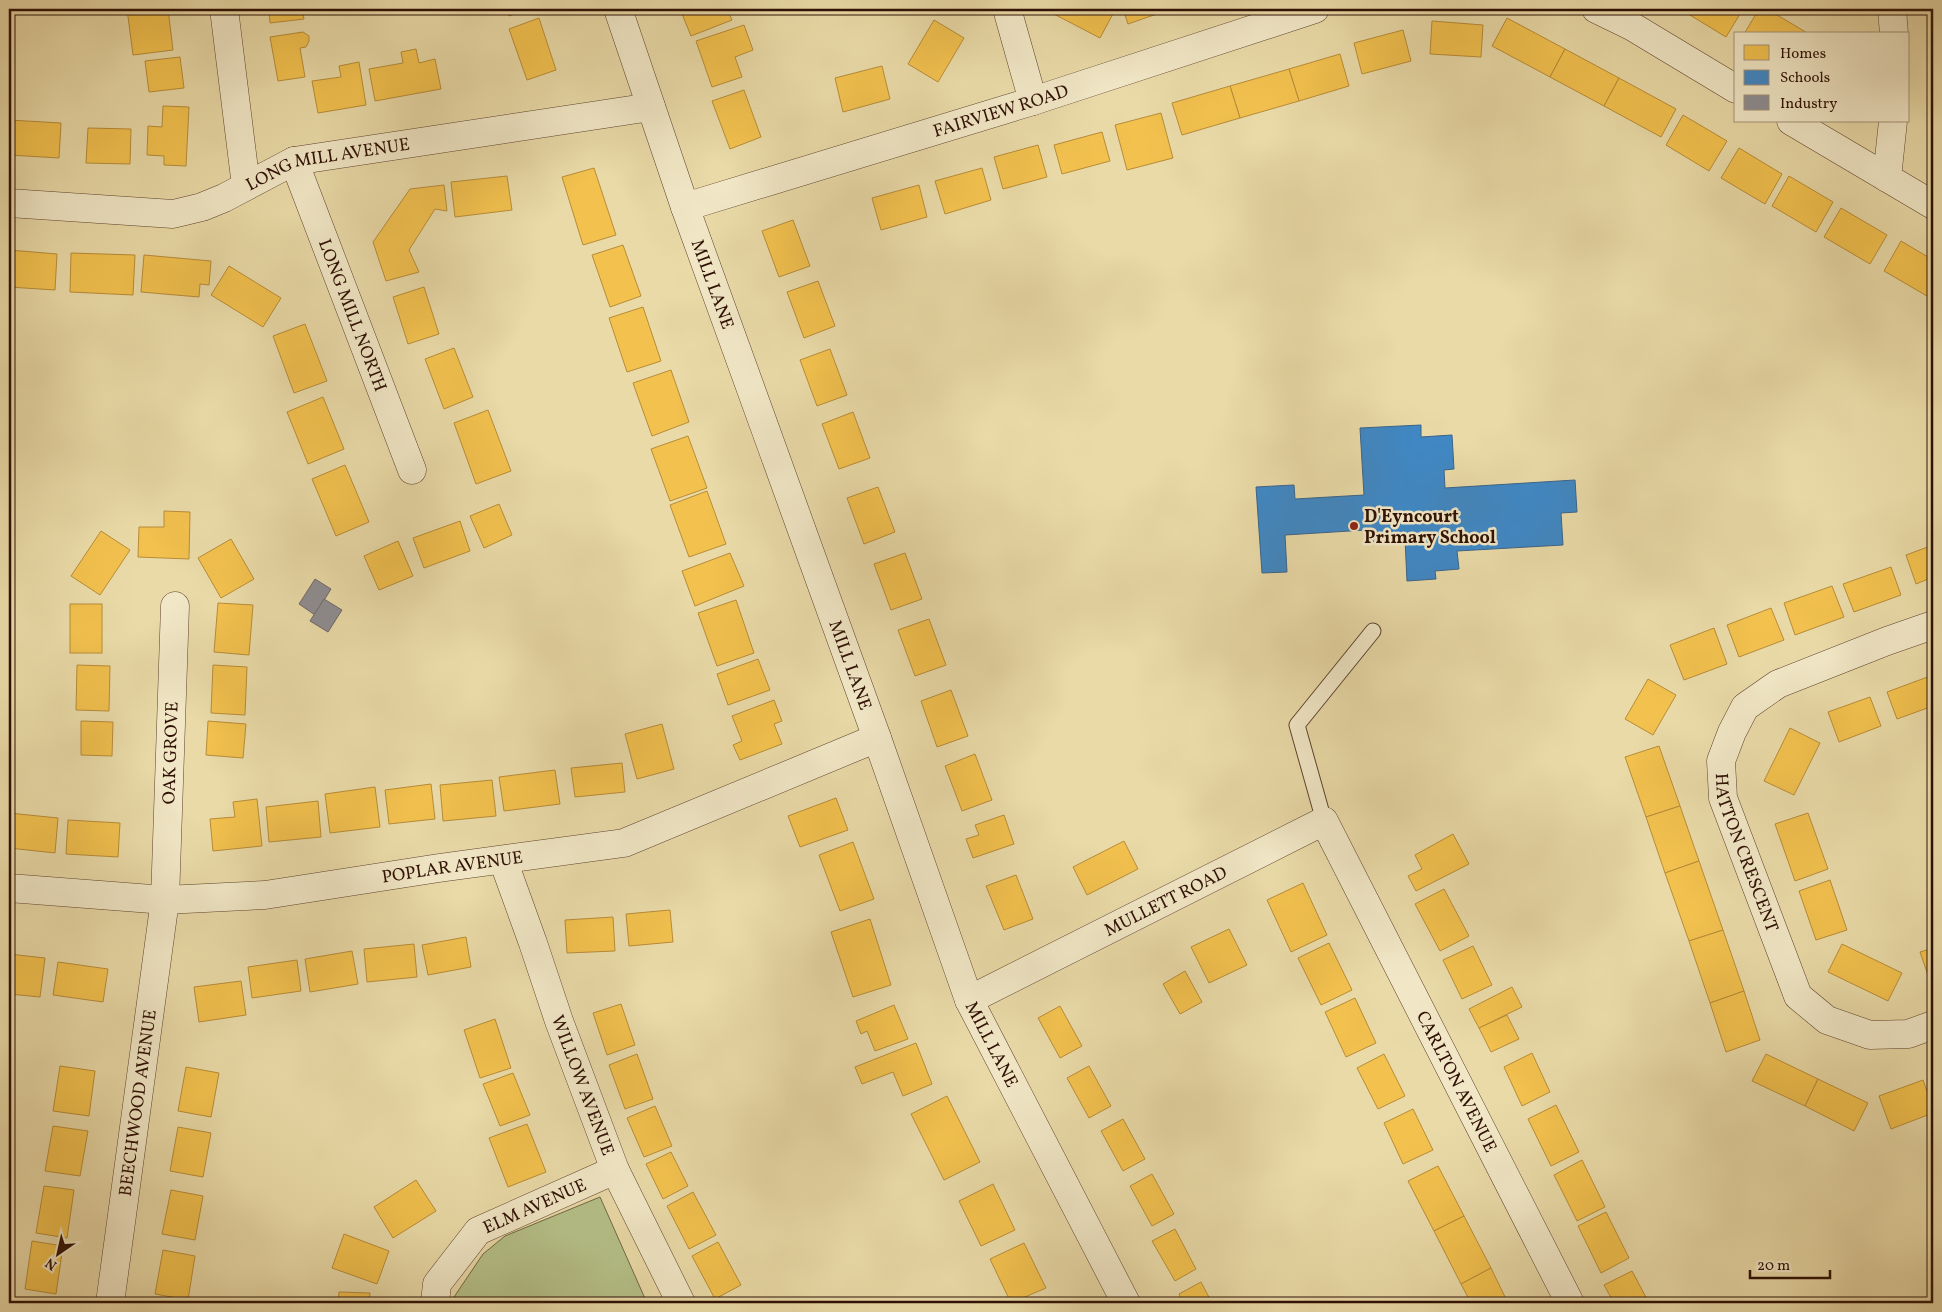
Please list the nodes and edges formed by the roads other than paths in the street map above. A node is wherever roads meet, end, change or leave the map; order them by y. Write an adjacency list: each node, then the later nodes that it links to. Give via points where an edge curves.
1 (224, 9): 15 (street)
2 (618, 9): 10 (street, MILL LANE)
3 (1007, 9): 9 (street)
4 (1315, 9): 9 (street, FAIRVIEW ROAD)
5 (1596, 9): 8 (street)
6 (1892, 9): 7 (street)
7 (1894, 32)
8 (1734, 88)
9 (1033, 101): 17 (street, FAIRVIEW ROAD)
10 (651, 107): 13 (street, LONG MILL AVENUE); 17 (street, MILL LANE)
11 (1792, 122): 14 (street)
12 (1893, 122): 14 (street)
13 (294, 161): 15 (street, LONG MILL AVENUE); 19 (street, LONG MILL NORTH)
14 (1887, 178): 18 (street)
15 (246, 186): 16 (street, LONG MILL AVENUE, via 202,207 173,214)
16 (9, 203)
17 (685, 206): 23 (street, MILL LANE)
18 (1933, 206)
19 (412, 470)
20 (175, 606): 27 (street, OAK GROVE)
21 (1933, 625): 29 (street, HATTON CRESCENT, via 1778,684 1745,707 1721,761 1723,798 1798,996 1827,1020 1870,1034 1908,1034)
22 (1373, 632): 24 (lane, via 1297,725)
23 (877, 738): 25 (street, POPLAR AVENUE, via 624,843); 28 (street, MILL LANE)
24 (1324, 821): 28 (street, MULLETT ROAD); 35 (street, CARLTON AVENUE)
25 (503, 860): 27 (street, POPLAR AVENUE, via 265,895); 30 (street, WILLOW AVENUE)
26 (9, 888): 27 (street, POPLAR AVENUE)
27 (165, 900): 31 (street, BEECHWOOD AVENUE)
28 (969, 1000): 34 (street, MILL LANE)
29 (1933, 1025)
30 (615, 1170): 32 (street, ELM AVENUE, via 478,1231 437,1284); 33 (street, WILLOW AVENUE)
31 (110, 1303)
32 (435, 1303)
33 (681, 1303)
34 (1126, 1303)
35 (1570, 1303)

